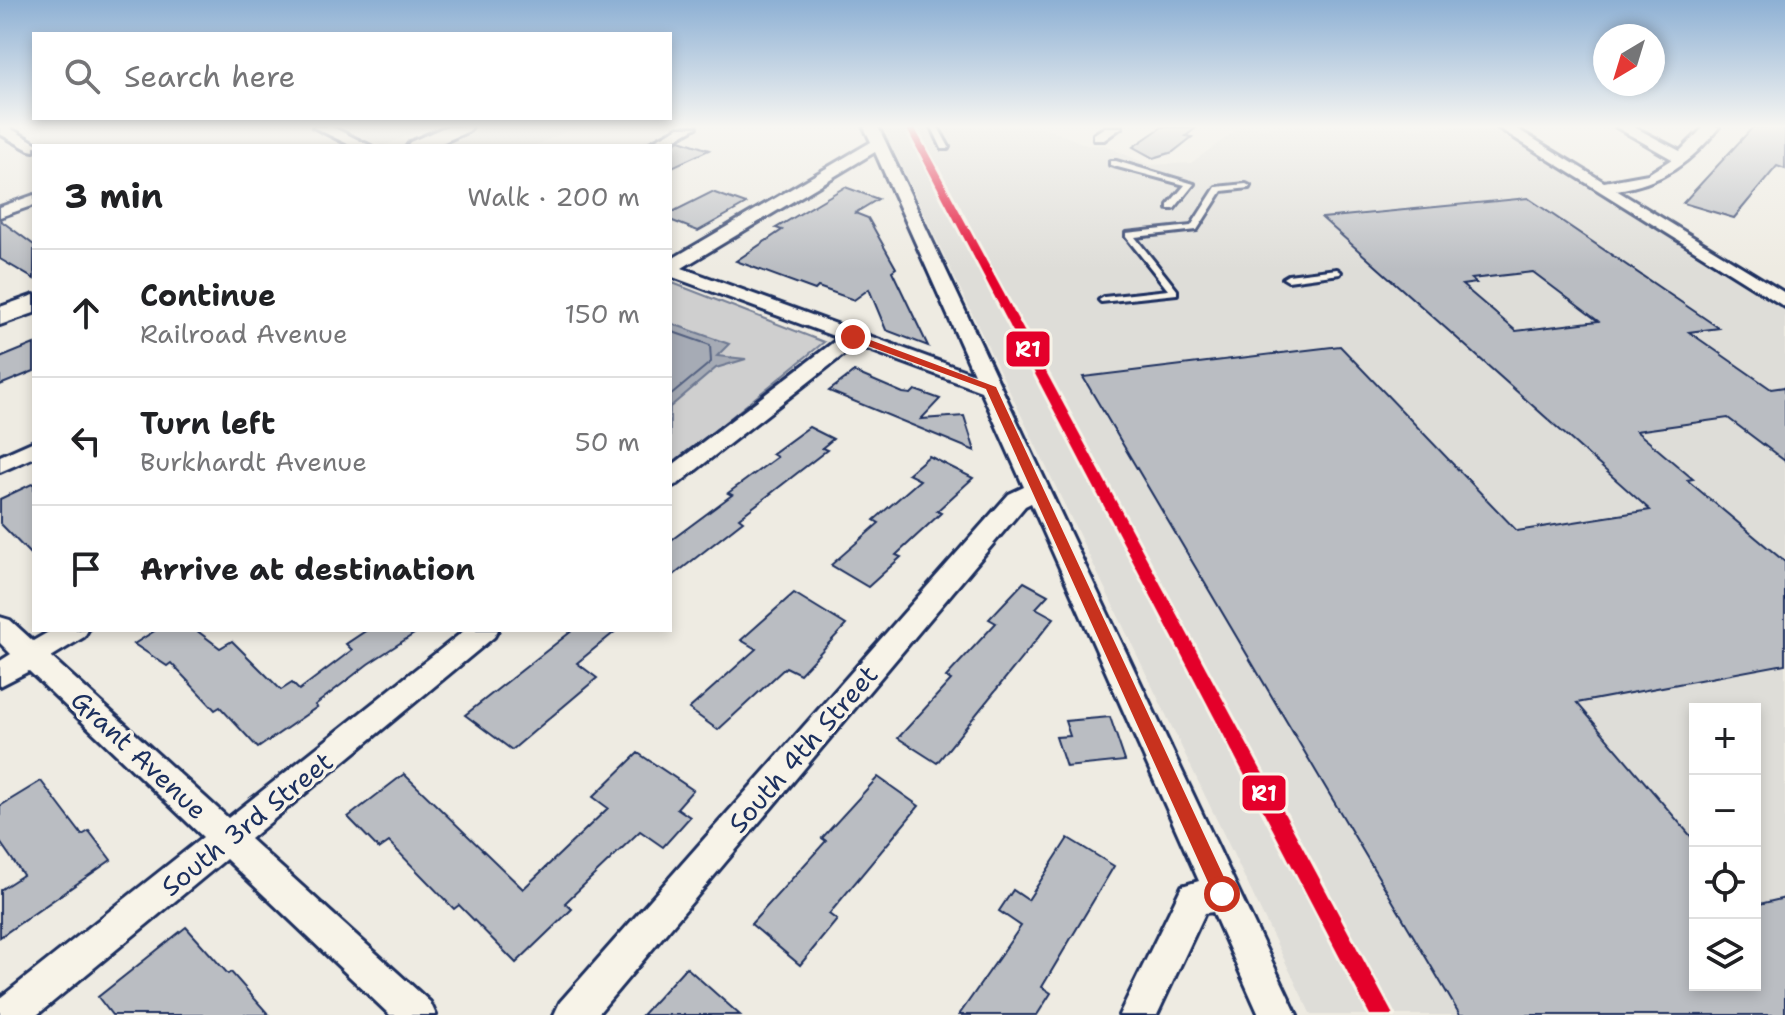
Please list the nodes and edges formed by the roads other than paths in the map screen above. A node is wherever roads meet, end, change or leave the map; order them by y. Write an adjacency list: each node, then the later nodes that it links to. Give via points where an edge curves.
1 (815, 174): 11 (street)
2 (893, 174): 20 (street)
3 (1155, 174): 9 (lane, via 1190,184)
4 (1581, 174): 7 (street)
5 (1662, 174): 7 (street)
6 (1246, 186): 15 (lane, via 1219,189 1194,228 1129,235 1174,292)
7 (1601, 187): 16 (street)
8 (32, 201): 10 (street)
9 (1171, 207)
10 (0, 212)
11 (672, 268)
12 (672, 270): 19 (street)
13 (1337, 272): 14 (lane)
14 (1288, 278)
15 (1104, 300)
16 (1785, 301)
17 (32, 304): 18 (main road)
18 (0, 317)
19 (853, 337): 20 (street); 23 (street)
20 (990, 387): 24 (street)
21 (32, 449): 22 (street)
22 (0, 465)
23 (672, 477)
24 (1038, 490): 31 (street); 34 (street, South 4th Street, via 1017,500)
25 (0, 627): 28 (street, Grant Avenue)
26 (71, 632): 28 (street)
27 (482, 632): 30 (street, South 3rd Street)
28 (32, 656): 29 (street); 30 (street, Grant Avenue)
29 (0, 675)
30 (228, 839): 32 (street, South 3rd Street); 33 (street, Grant Avenue)
31 (1222, 894): 35 (street, via 1194,898); 36 (street)
32 (8, 1015)
33 (417, 1015)
34 (573, 1015)
35 (1138, 1015)
36 (1278, 1015)

